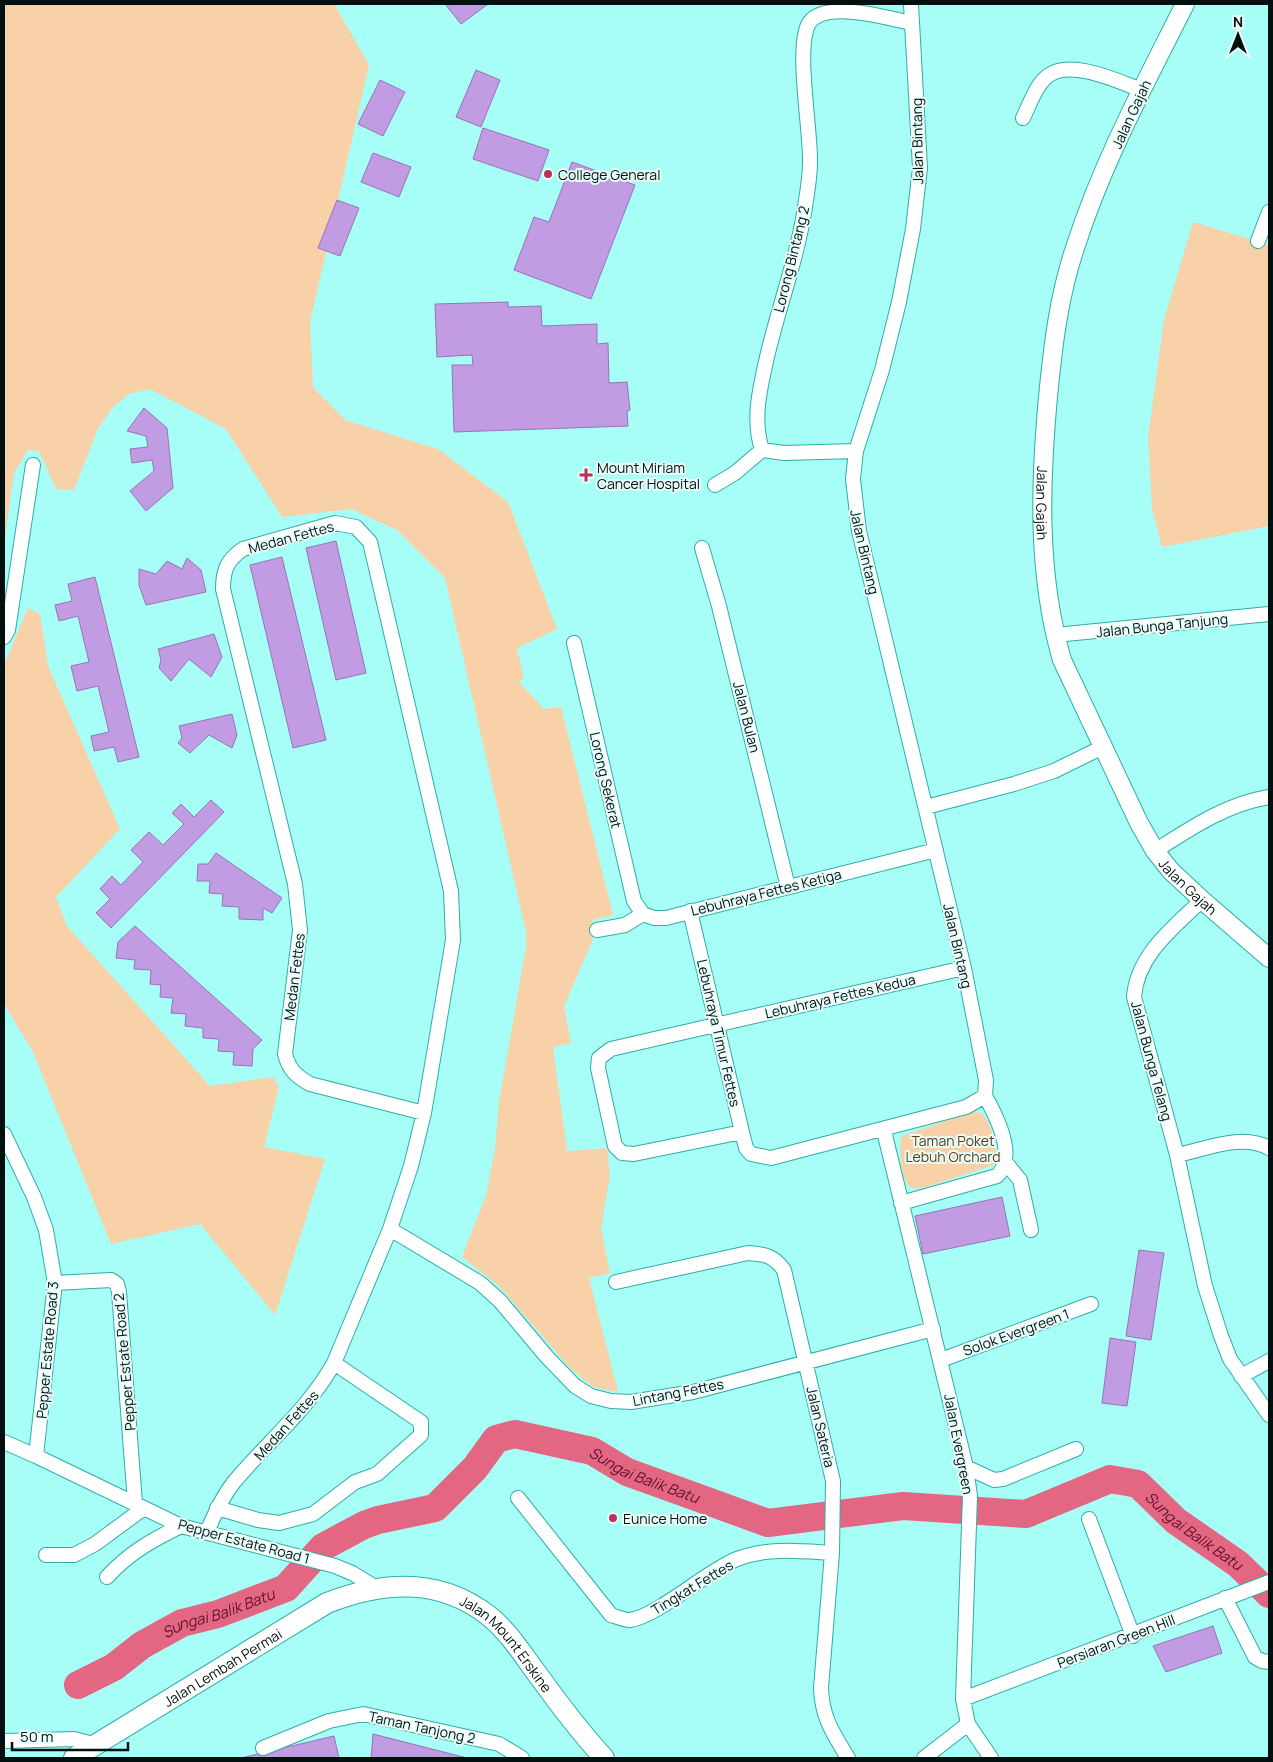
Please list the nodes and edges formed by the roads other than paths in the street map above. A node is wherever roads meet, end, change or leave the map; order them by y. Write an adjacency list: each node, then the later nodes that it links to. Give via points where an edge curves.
1 (911, 4): 3 (street, Jalan Bintang)
2 (1185, 4): 4 (street, Jalan Gajah)
3 (911, 23): 8 (street, Lorong Bintang 2, via 839,8 820,11 808,24 803,46 810,162 806,202 760,384 757,434); 9 (street, Jalan Bintang, via 920,168 913,229 882,370)
4 (1142, 90): 5 (street, via 1091,72 1058,70 1048,75 1039,87); 14 (street, Jalan Gajah, via 1093,195 1067,271 1057,324 1044,439 1042,518 1045,569)
5 (1023, 118)
6 (1269, 212): 7 (street)
7 (1258, 241)
8 (762, 450): 9 (street, via 784,453); 11 (street)
9 (856, 451): 19 (street, Jalan Bintang, via 853,479 859,531)
10 (33, 464): 15 (street, via 8,630)
11 (715, 485)
12 (702, 548): 22 (street, Jalan Bulan)
13 (1269, 614): 14 (street, Jalan Bunga Tanjung)
14 (1055, 635): 17 (street, Jalan Gajah, via 1066,668)
15 (4, 637)
16 (574, 643): 25 (street, Lorong Sekerat, via 634,901)
17 (1102, 747): 19 (street, via 1054,771); 21 (street, Jalan Gajah)
18 (1269, 797): 21 (street, via 1213,815)
19 (926, 807): 20 (street, Jalan Bintang)
20 (936, 850): 22 (street, Lebuhraya Fettes Ketiga); 28 (street, Jalan Bintang)
21 (1155, 850): 23 (street, Jalan Gajah, via 1171,871)
22 (788, 887): 24 (street, Lebuhraya Fettes Ketiga)
23 (1202, 900): 27 (street, Jalan Gajah); 36 (street, Jalan Bunga Telang, via 1159,942 1135,980 1134,997)
24 (690, 911): 25 (street, Lebuhraya Fettes Ketiga, via 666,918); 29 (street, Lebuhraya Timur Fettes)
25 (643, 914): 26 (street, via 624,925)
26 (597, 930)
27 (1269, 958)
28 (964, 968): 29 (street, Lebuhraya Fettes Kedua); 30 (street, Jalan Bintang, via 986,1080)
29 (716, 1025): 33 (street, Lebuhraya Timur Fettes); 33 (street, Lebuhraya Fettes Kedua, via 611,1049 599,1058 598,1068 615,1146 622,1153 634,1154)
30 (985, 1096): 32 (street, via 966,1108); 37 (street, via 994,1112)
31 (424, 1113): 31 (street, Medan Fettes, via 453,940 450,891 370,542 356,526 335,523 243,549 225,567 223,577 223,589 295,884 299,912 299,942 285,1054 288,1066 297,1077 310,1084); 39 (street, Medan Fettes)
32 (884, 1130): 33 (street, Lebuhraya Timur Fettes, via 771,1158 751,1154); 38 (street, Jalan Evergreen)
33 (742, 1132)
34 (4, 1134): 42 (street, Pepper Estate Road 3, via 46,1230)
35 (1269, 1148): 36 (street, via 1241,1140)
36 (1178, 1155): 49 (street, Jalan Bunga Telang, via 1205,1286 1230,1359)
37 (1006, 1163): 38 (street, via 997,1176); 40 (street, via 1020,1180)
38 (900, 1203): 44 (street, Jalan Evergreen)
39 (390, 1229): 47 (street, Lintang Fettes, via 480,1283 500,1301 546,1358 575,1386 591,1396 611,1401 642,1401 693,1392); 48 (street, Medan Fettes)
40 (1031, 1230)
41 (616, 1282): 47 (street, Jalan Sateria, via 748,1253 776,1259 784,1270)
42 (56, 1283): 53 (street, Pepper Estate Road 3); 56 (street, Pepper Estate Road 2, via 111,1280 119,1292)
43 (1091, 1304): 45 (street, Solok Evergreen 1)
44 (933, 1329): 45 (street, Jalan Evergreen); 47 (street, Lintang Fettes)
45 (941, 1360): 54 (street, Jalan Evergreen)
46 (1269, 1360): 49 (street)
47 (807, 1362): 61 (street, Jalan Sateria, via 833,1481)
48 (334, 1363): 57 (street, Medan Fettes, via 314,1397 233,1483); 57 (street, via 421,1422 421,1435 377,1474 355,1482 314,1514 279,1523)
49 (1241, 1376): 50 (street, Jalan Bunga Telang)
50 (1269, 1415)
51 (4, 1442): 53 (street, Pepper Estate Road 1)
52 (1076, 1449): 54 (street, via 1004,1479 994,1480)
53 (36, 1456): 56 (street, Pepper Estate Road 1)
54 (966, 1467): 69 (street, Jalan Evergreen, via 970,1496)
55 (518, 1498): 61 (street, Tingkat Fettes, via 611,1615 627,1620 643,1617 707,1574 736,1559 786,1550)
56 (139, 1506): 59 (street, Pepper Estate Road 1); 62 (street, via 95,1544 74,1555)
57 (217, 1508): 60 (street, Medan Fettes)
58 (1090, 1519): 67 (street)
59 (181, 1526): 60 (street, Pepper Estate Road 1); 63 (street, via 145,1543)
60 (207, 1532): 65 (street, Pepper Estate Road 1, via 335,1566)
61 (832, 1553): 77 (street, Jalan Sateria, via 822,1707)
62 (46, 1555)
63 (106, 1577)
64 (1268, 1583): 66 (street, Persiaran Green Hill)
65 (375, 1587): 72 (main road, Jalan Lembah Permai, via 349,1593 327,1603); 76 (main road, Jalan Mount Erskine, via 432,1589 465,1600 489,1616)
66 (1231, 1596): 67 (street, Persiaran Green Hill); 68 (street, via 1255,1657)
67 (1133, 1636): 69 (street, Persiaran Green Hill)
68 (1269, 1662)
69 (963, 1699): 70 (street, Jalan Evergreen)
70 (968, 1724): 78 (street); 79 (street, Jalan Evergreen)
71 (4, 1741): 72 (street, via 74,1739)
72 (97, 1745): 74 (main road, Jalan Lembah Permai)
73 (263, 1748): 75 (street, Taman Tanjong 2, via 329,1721 363,1714 499,1744)
74 (74, 1758)
75 (522, 1758)
76 (604, 1758)
77 (848, 1758)
78 (924, 1758)
79 (991, 1758)

